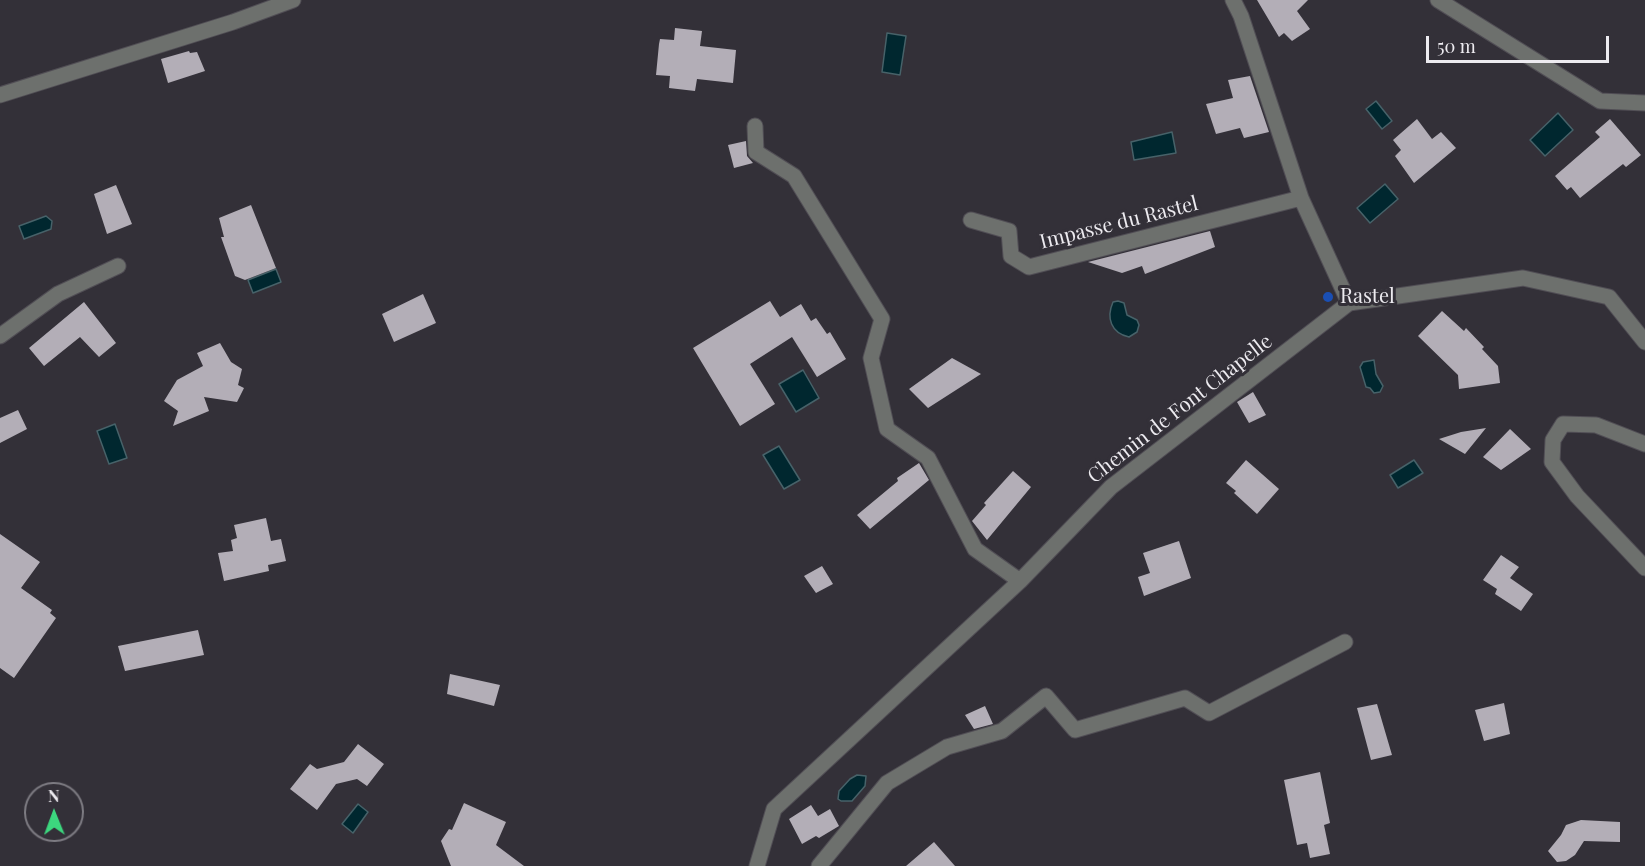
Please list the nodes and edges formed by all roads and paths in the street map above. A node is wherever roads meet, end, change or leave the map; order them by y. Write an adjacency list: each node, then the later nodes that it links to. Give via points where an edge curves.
1 (293, 0): 4 (street)
2 (1233, 0): 7 (street)
3 (1438, 0): 5 (street, via 1600,101)
4 (0, 95)
5 (1645, 103)
6 (755, 126): 15 (street, via 756,152 794,176 882,319 871,358 887,429 928,458 975,549)
7 (1301, 198): 8 (street, Impasse du Rastel, via 1029,267 1011,256 1009,231); 10 (street)
8 (971, 220)
9 (118, 266): 11 (street, via 57,294)
10 (1349, 303): 12 (street, Chemin de Font Chapelle, via 1523,278 1609,297); 15 (street, Chemin de Font Chapelle, via 1112,487)
11 (0, 336)
12 (1645, 342)
13 (1645, 444): 14 (street, via 1596,425 1563,424 1553,440 1552,462 1576,496)
14 (1645, 568)
15 (1020, 581): 17 (street, Chemin de Font Chapelle, via 774,809)
16 (1345, 642): 18 (street, via 1209,713 1185,698 1075,730 1046,696 1002,731 946,747 887,783)
17 (758, 866)
18 (819, 866)

